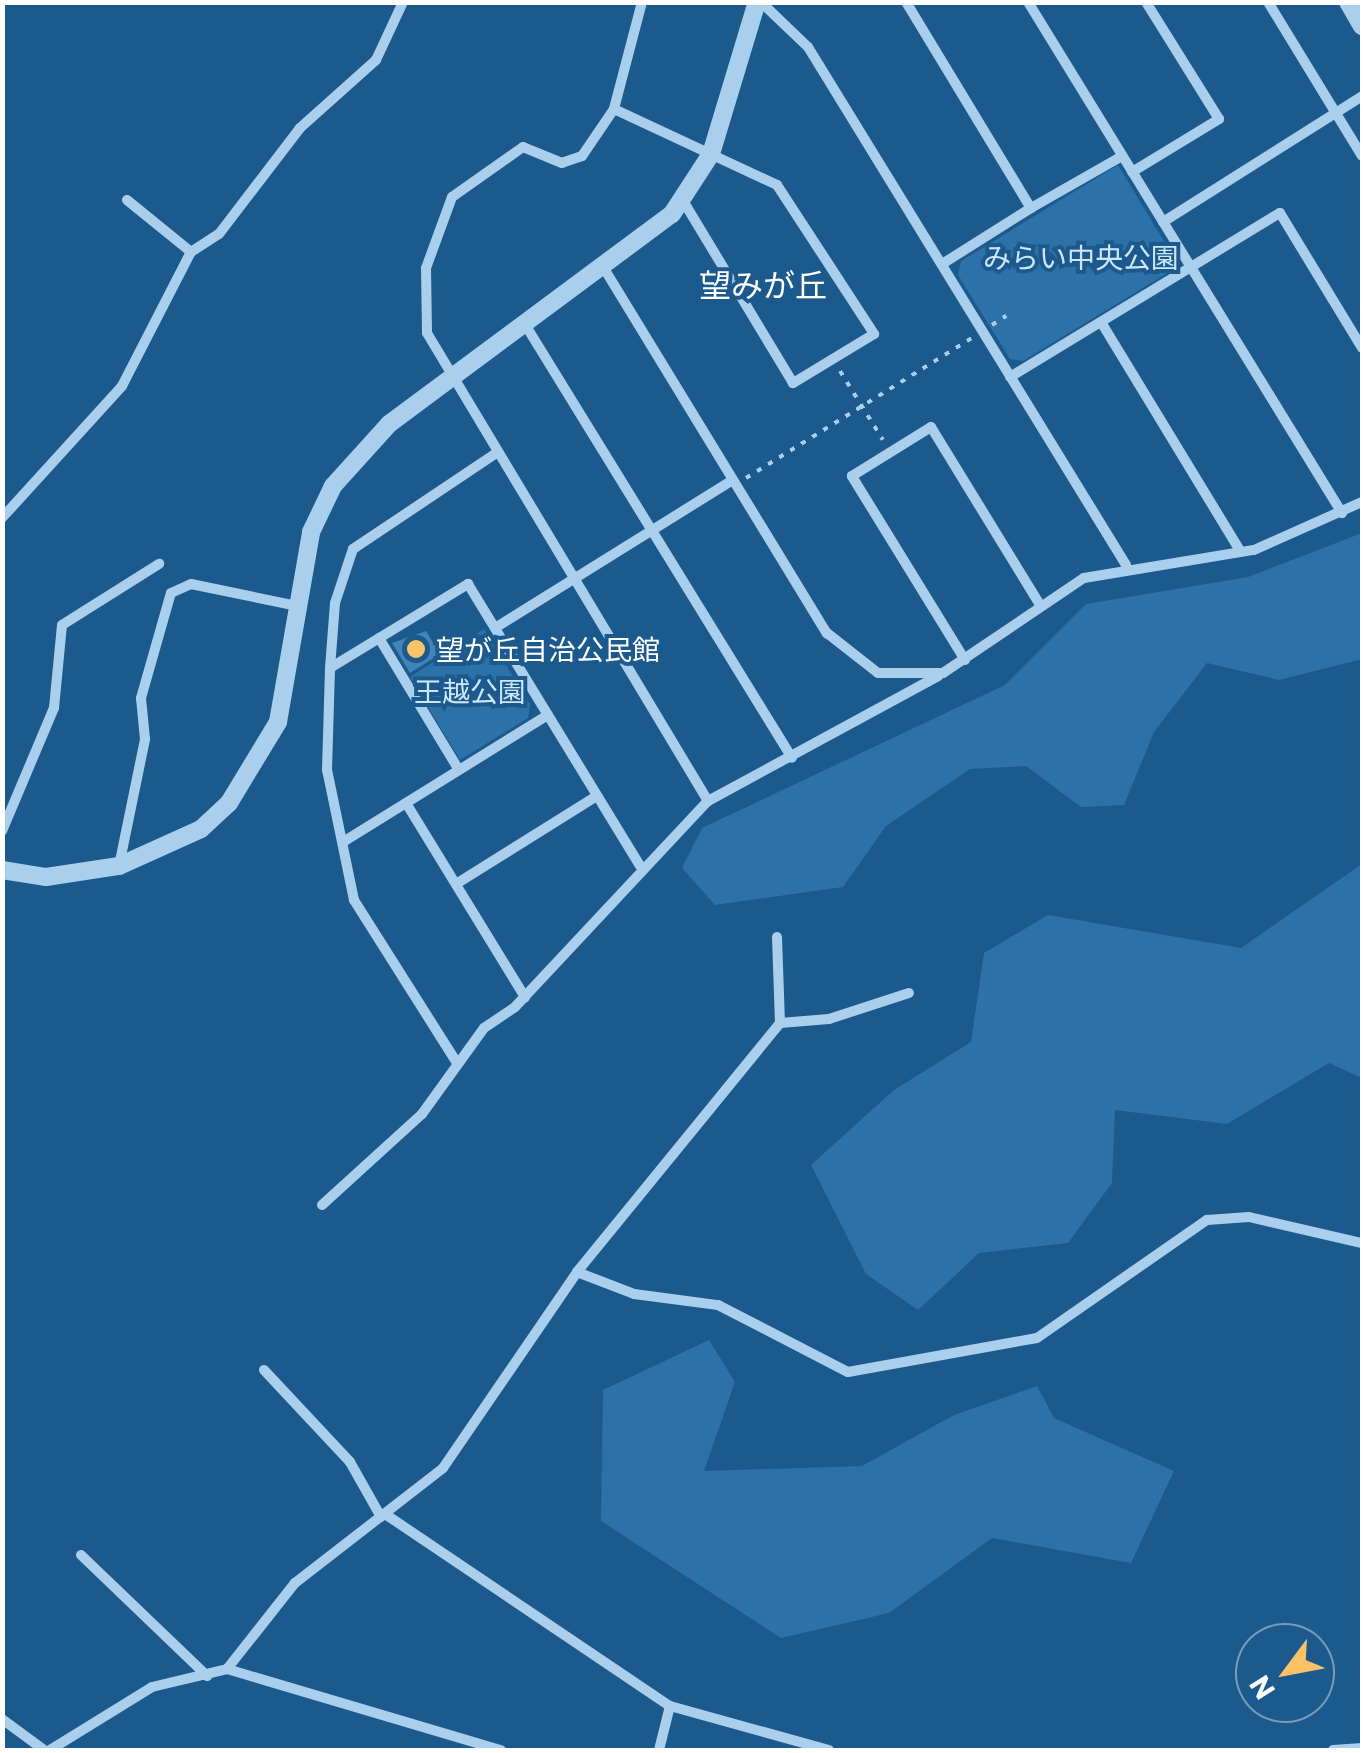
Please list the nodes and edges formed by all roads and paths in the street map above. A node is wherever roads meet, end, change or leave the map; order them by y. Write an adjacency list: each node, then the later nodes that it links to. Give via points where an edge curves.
1 (403, 2): 21 (street, via 376,60 300,128 219,234)
2 (642, 2): 11 (street)
3 (759, 2): 13 (street); 22 (street, via 808,47)
4 (906, 2): 19 (street)
5 (1028, 2): 14 (street)
6 (1146, 2): 16 (street, via 1219,119)
7 (1268, 2): 12 (street)
8 (1348, 2): 9 (street)
9 (1362, 26)
10 (1362, 96): 12 (street)
11 (614, 110): 13 (street); 32 (street, via 582,156 562,163 523,147 452,196 426,268 426,333)
12 (1336, 113): 15 (street); 20 (street)
13 (711, 154): 18 (street); 30 (street, via 791,200 874,334)
14 (1122, 156): 16 (street); 19 (street)
15 (1362, 156)
16 (1132, 172): 20 (street)
17 (127, 200): 21 (street)
18 (683, 201): 24 (street); 30 (street, via 793,382)
19 (1030, 208): 22 (street)
20 (1163, 222): 23 (street)
21 (191, 252): 40 (street, via 122,386)
22 (942, 264): 28 (street)
23 (1190, 268): 26 (street); 29 (street, via 1280,213); 39 (street)
24 (605, 270): 27 (street); 37 (street)
25 (1006, 316): 28 (path)
26 (1101, 322): 31 (street); 42 (street)
27 (526, 326): 32 (street); 41 (street)
28 (982, 331): 31 (street); 33 (path)
29 (1362, 348)
30 (833, 358): 33 (path)
31 (1010, 377): 44 (street)
32 (450, 380): 35 (street); 47 (street, via 365,444 332,486 311,532)
33 (862, 406): 34 (path); 36 (path)
34 (890, 452): 46 (street, via 930,427); 50 (street, via 852,476)
35 (495, 454): 45 (street); 51 (street, via 353,549 338,588)
36 (746, 478)
37 (733, 480): 41 (street); 52 (street, via 839,648 878,673)
38 (1362, 502): 39 (street)
39 (1342, 514): 42 (street)
40 (2, 518)
41 (652, 530): 45 (street); 54 (street)
42 (1241, 552): 44 (street)
43 (158, 564): 59 (street, via 62,624 54,708)
44 (1126, 565): 46 (street)
45 (572, 580): 48 (street); 57 (street)
46 (1039, 602): 50 (street)
47 (297, 606): 61 (street, via 278,722 254,775 201,829); 61 (street, via 192,584 171,594 141,698 146,739)
48 (495, 628): 49 (street, via 468,584); 53 (street)
49 (379, 638): 51 (street); 55 (street)
50 (965, 660): 52 (street)
51 (330, 668): 60 (street, via 327,770)
52 (943, 673): 54 (street)
53 (548, 715): 55 (street); 56 (street)
54 (792, 758): 57 (street)
55 (459, 770): 58 (street)
56 (597, 796): 62 (street); 64 (street)
57 (708, 801): 62 (street)
58 (406, 803): 60 (street); 64 (street)
59 (2, 831)
60 (343, 842): 69 (street, via 354,900)
61 (118, 866): 63 (street, via 46,876)
62 (640, 866): 67 (street)
63 (2, 870)
64 (456, 884): 67 (street)
65 (777, 937): 68 (street)
66 (909, 993): 68 (street, via 829,1019)
67 (525, 997): 69 (street)
68 (780, 1024): 72 (street)
69 (457, 1064): 70 (street, via 422,1114)
70 (322, 1205)
71 (1362, 1243): 72 (street, via 1250,1217 1207,1220 1037,1338 848,1372 718,1304 634,1294)
72 (578, 1272): 74 (street, via 443,1468)
73 (264, 1370): 74 (street, via 350,1462)
74 (383, 1516): 76 (street, via 295,1583); 78 (street)
75 (82, 1555): 77 (street)
76 (228, 1669): 77 (street); 82 (street)
77 (207, 1676): 81 (street, via 133,1696)
78 (670, 1706): 83 (street); 84 (street)
79 (2, 1719): 81 (street)
80 (1362, 1748): 85 (street)
81 (47, 1750)
82 (502, 1750)
83 (658, 1750)
84 (829, 1750)
85 (1332, 1750)

